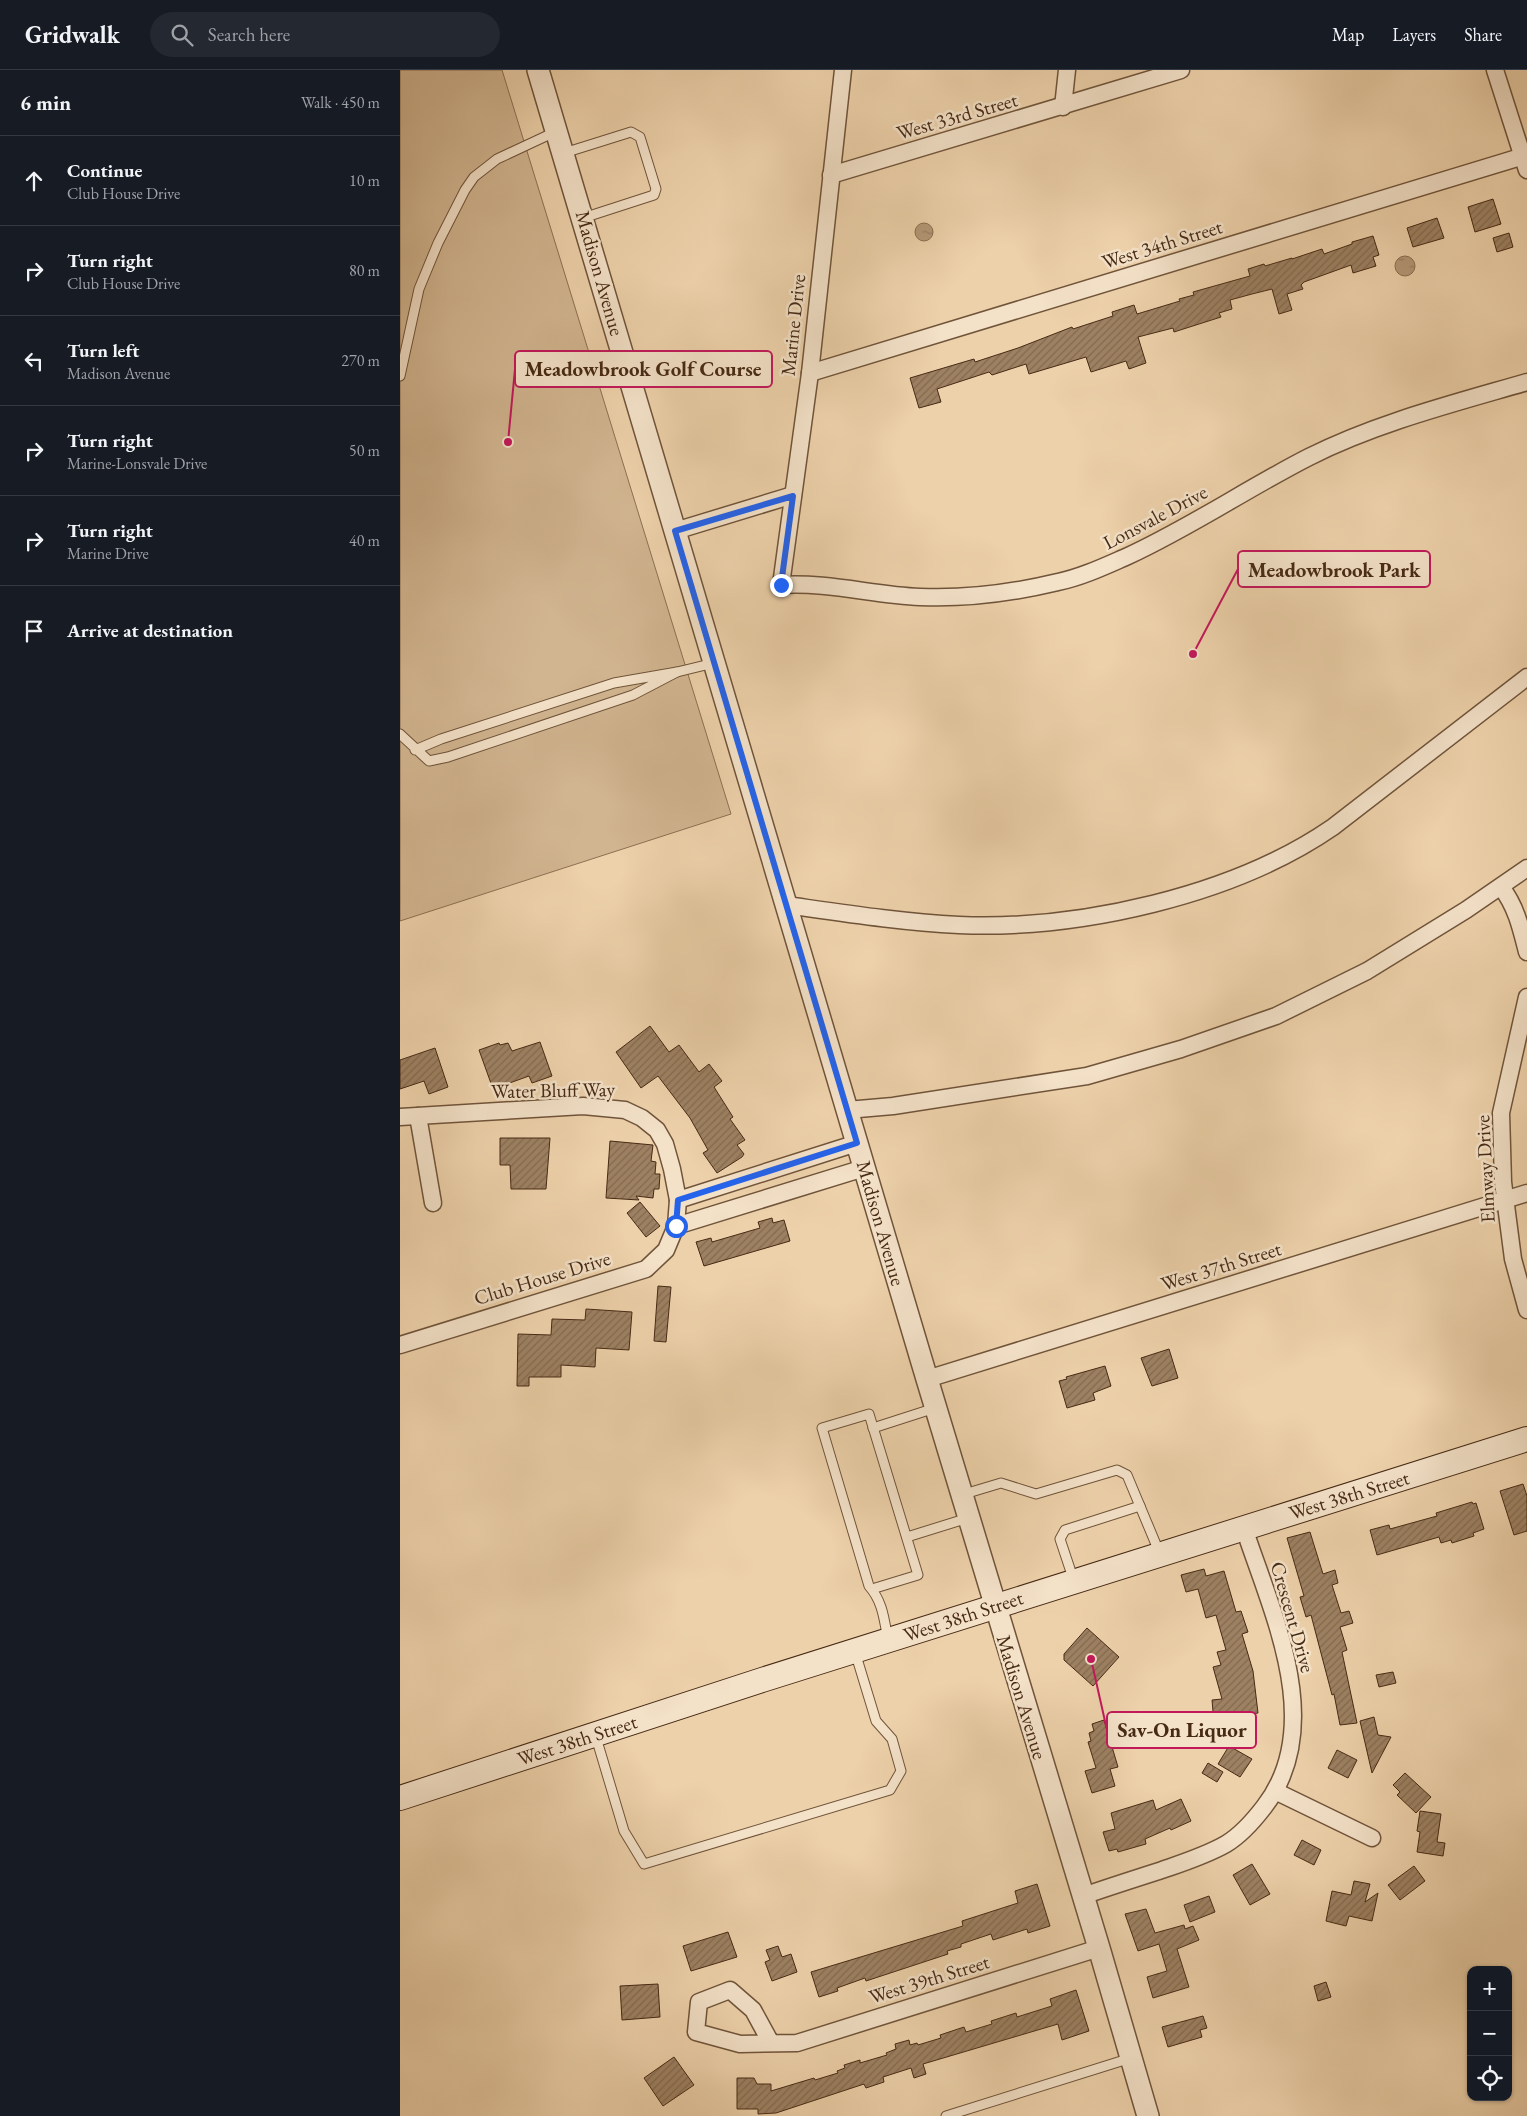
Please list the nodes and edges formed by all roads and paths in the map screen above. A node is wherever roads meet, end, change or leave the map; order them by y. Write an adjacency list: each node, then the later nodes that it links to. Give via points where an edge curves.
1 (538, 70): 7 (street, Madison Avenue)
2 (843, 70): 10 (street, Marine Drive)
3 (1067, 70): 6 (street)
4 (1181, 70): 6 (street, West 33rd Street)
5 (1496, 70): 9 (street)
6 (1063, 107): 10 (street, West 33rd Street)
7 (557, 131): 8 (street, Madison Avenue); 13 (lane, via 497,159 474,177 465,190 419,289)
8 (564, 152): 11 (street, Madison Avenue); 11 (lane, via 631,132 640,137 656,189 654,195)
9 (1526, 160): 12 (street, West 34th Street)
10 (831, 176): 12 (street, Marine Drive)
11 (583, 218): 16 (street, Madison Avenue)
12 (810, 373): 15 (street, Marine Drive)
13 (400, 376)
14 (1527, 382): 17 (street, Lonsvale Drive, via 1367,432 1310,456 1170,536 1098,570 1060,582 1013,592 947,598 802,584)
15 (793, 496): 16 (street); 17 (street, Marine Drive)
16 (675, 531): 18 (street, Madison Avenue)
17 (781, 585)
18 (714, 664): 19 (lane); 25 (street, Madison Avenue)
19 (677, 672): 22 (lane, via 614,683); 22 (lane, via 634,696 448,757 429,761)
20 (1527, 677): 25 (street, via 1305,846 1263,867 1209,886 1140,906 1080,918 1032,923 961,925 917,922)
21 (400, 734): 22 (lane)
22 (415, 750)
23 (1527, 868): 24 (street)
24 (1501, 886): 26 (street, via 1520,923); 28 (street, via 1367,971 1276,1016 1181,1049 1087,1076)
25 (786, 905): 28 (street, Madison Avenue)
26 (1527, 952)
27 (1527, 997): 35 (street, Elmway Drive, via 1501,1113)
28 (847, 1110): 31 (street, Madison Avenue)
29 (418, 1116): 30 (street, Water Bluff Way); 34 (street, Water Bluff Way, via 583,1106 625,1110 657,1130 665,1144); 36 (street)
30 (400, 1117)
31 (857, 1143): 32 (street, Madison Avenue); 34 (street)
32 (864, 1168): 37 (street); 40 (street, Madison Avenue)
33 (1527, 1194): 35 (street, West 37th Street)
34 (678, 1200): 37 (street, Club House Drive)
35 (1506, 1200): 38 (street, Elmway Drive, via 1513,1259); 40 (street, West 37th Street)
36 (433, 1204)
37 (676, 1226): 39 (street, Club House Drive, via 666,1250 646,1268)
38 (1527, 1310)
39 (400, 1345)
40 (927, 1379): 41 (street, Madison Avenue)
41 (935, 1408): 42 (lane); 44 (street, Madison Avenue)
42 (873, 1428): 48 (lane); 51 (lane, via 869,1414 822,1428)
43 (1527, 1439): 47 (main road, West 38th Street)
44 (961, 1495): 45 (lane, via 1001,1483 1036,1494 1117,1470 1127,1475); 46 (street, Madison Avenue)
45 (1140, 1506): 49 (lane); 50 (lane, via 1065,1530 1060,1539)
46 (968, 1518): 48 (lane); 52 (street, Madison Avenue)
47 (1244, 1528): 49 (main road, West 38th Street); 56 (street, Crescent Drive, via 1288,1662 1294,1720 1292,1746)
48 (907, 1537): 51 (lane, via 918,1575)
49 (1160, 1554): 50 (main road, West 38th Street)
50 (1074, 1581): 52 (main road, West 38th Street)
51 (872, 1589): 53 (lane, via 879,1597)
52 (995, 1606): 53 (main road, West 38th Street); 59 (street, Madison Avenue)
53 (888, 1640): 54 (main road, West 38th Street)
54 (855, 1651): 55 (main road, West 38th Street); 55 (lane, via 876,1721 892,1740 901,1771 890,1790 644,1864 624,1831)
55 (595, 1734): 57 (main road, West 38th Street)
56 (1276, 1790): 58 (street); 59 (street, Crescent Drive, via 1259,1814 1228,1843 1202,1856)
57 (400, 1798)
58 (1372, 1838)
59 (1083, 1896): 60 (street, Madison Avenue)
60 (1099, 1948): 61 (street, West 39th Street, via 797,2043); 62 (street, Madison Avenue)
61 (771, 2043): 61 (street, West 39th Street, via 740,2044 696,2032 699,2002 730,1990 753,2010)
62 (1131, 2058): 63 (lane); 64 (street, Madison Avenue)
63 (946, 2116)
64 (1148, 2116)

